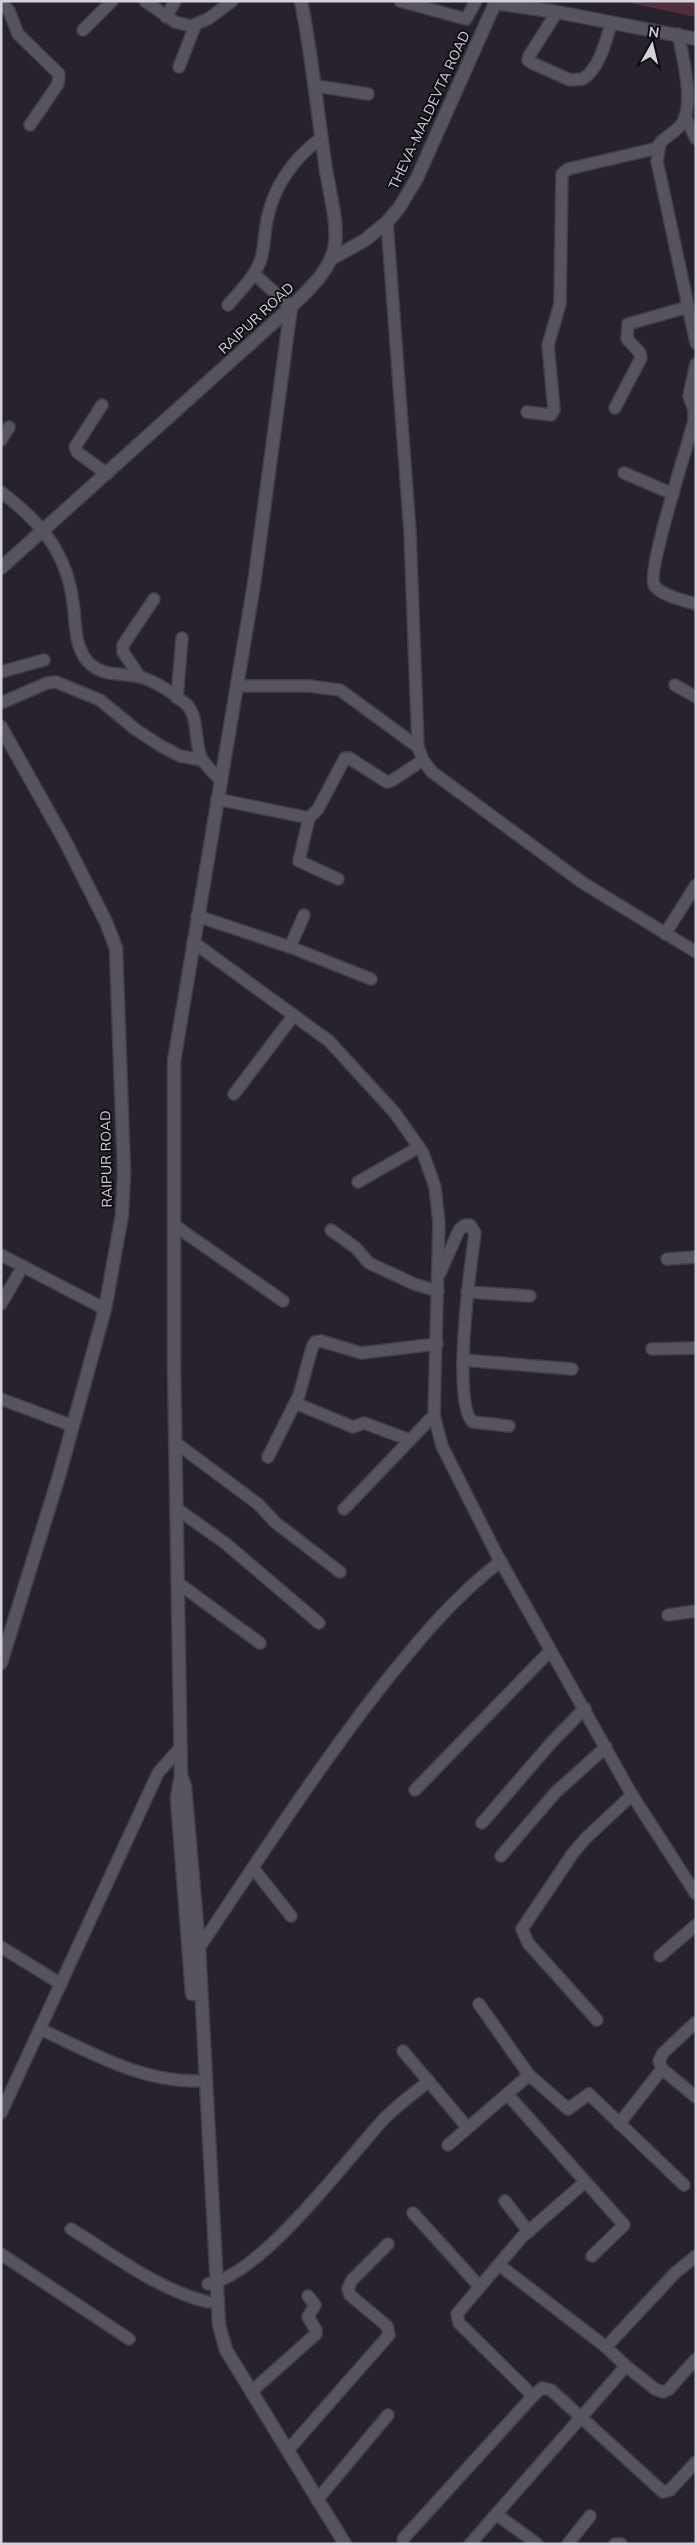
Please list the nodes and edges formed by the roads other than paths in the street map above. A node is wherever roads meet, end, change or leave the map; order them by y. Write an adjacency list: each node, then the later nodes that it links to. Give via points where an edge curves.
1 (112, 1): 15 (street)
2 (144, 1): 12 (street)
3 (175, 1): 12 (street)
4 (232, 1): 14 (street)
5 (301, 1): 19 (street, RAIPUR ROAD)
6 (400, 1): 7 (street, via 466,19)
7 (476, 1)
8 (547, 1): 11 (street)
9 (1, 2): 22 (street, via 11,14 18,34 59,74 58,84)
10 (496, 2): 11 (street); 26 (street, THEVA-MALDEVTA ROAD, via 417,178)
11 (557, 12): 13 (street); 13 (street, via 528,60 570,80 583,80 591,72)
12 (166, 17): 14 (street, via 184,26)
13 (611, 24): 16 (street)
14 (196, 26): 18 (street)
15 (83, 30)
16 (678, 34): 17 (street); 21 (street, via 686,87)
17 (696, 40)
18 (179, 67)
19 (316, 86): 20 (street); 23 (street, RAIPUR ROAD)
20 (368, 94)
21 (685, 116): 24 (street); 25 (street, via 680,127 664,138)
22 (30, 125)
23 (321, 138): 27 (street, RAIPUR ROAD, via 335,230); 28 (street, via 301,153 283,177 267,218 263,250)
24 (696, 139)
25 (658, 148): 31 (street, via 660,182); 36 (street, via 568,169 562,174 560,304 548,344 554,410 551,415)
26 (387, 222): 27 (street, THEVA-MALDEVTA ROAD, via 365,240); 57 (street, via 410,532)
27 (331, 259): 30 (street, RAIPUR ROAD, via 312,286)
28 (254, 274): 29 (street); 30 (street)
29 (228, 305)
30 (291, 307): 40 (street, RAIPUR ROAD); 52 (street)
31 (688, 307): 32 (street); 35 (street, via 628,324 627,339 641,358)
32 (696, 343)
33 (696, 364): 42 (street, via 689,396 694,421)
34 (102, 404): 40 (street, via 75,447 80,455)
35 (614, 408)
36 (527, 412)
37 (9, 427): 38 (street)
38 (1, 440)
39 (624, 473): 42 (street)
40 (107, 474): 43 (street, RAIPUR ROAD)
41 (1, 492): 43 (street)
42 (673, 494): 46 (street, via 653,580 658,589)
43 (42, 532): 44 (street, RAIPUR ROAD); 50 (street, via 60,554 67,569 78,643 86,660 104,673)
44 (1, 568)
45 (154, 599): 50 (street, via 123,645 123,652)
46 (696, 604)
47 (182, 638): 54 (street)
48 (44, 660): 49 (street)
49 (1, 672)
50 (140, 677): 54 (street)
51 (674, 685): 53 (street)
52 (237, 686): 57 (street, via 309,686 340,690); 60 (street)
53 (696, 697)
54 (177, 698): 58 (street, via 192,712)
55 (1, 704): 58 (street, via 56,682 100,700 161,746 180,756)
56 (1, 726): 88 (street, RAIPUR ROAD, via 65,841 116,948 124,1195)
57 (418, 747): 59 (street)
58 (202, 760): 60 (street)
59 (422, 760): 62 (street, via 387,782 344,758 318,809); 67 (street, via 432,772 583,884)
60 (221, 781): 61 (street)
61 (217, 799): 62 (street); 66 (street)
62 (309, 818): 63 (street, via 299,861)
63 (338, 879)
64 (696, 886): 67 (street)
65 (304, 915): 69 (street)
66 (196, 916): 68 (street); 69 (street)
67 (665, 934): 70 (street)
68 (193, 942): 72 (street); 76 (street, via 174,1061)
69 (290, 947): 71 (street)
70 (696, 952)
71 (371, 979)
72 (294, 1015): 73 (street); 74 (street, via 329,1040 348,1059 395,1113)
73 (234, 1094)
74 (419, 1147): 75 (street); 82 (street, via 435,1187 439,1224)
75 (358, 1182)
76 (174, 1226): 86 (street); 100 (street)
77 (331, 1230): 83 (street, via 356,1248 368,1263)
78 (1, 1255): 81 (street)
79 (696, 1257): 80 (street)
80 (667, 1259)
81 (23, 1266): 87 (street); 88 (street)
82 (438, 1277): 83 (street); 84 (street, via 460,1230 470,1225 475,1233)
83 (438, 1291): 89 (street)
84 (468, 1292): 85 (street); 92 (street)
85 (530, 1296)
86 (283, 1301)
87 (1, 1304)
88 (105, 1309): 97 (street, RAIPUR ROAD)
89 (437, 1344): 95 (street, via 361,1353 317,1341); 96 (street)
90 (696, 1348): 91 (street)
91 (652, 1349)
92 (464, 1360): 93 (street); 98 (street, via 463,1391 470,1420)
93 (572, 1369)
94 (1, 1399): 97 (street)
95 (295, 1403): 99 (street, via 353,1427 364,1423); 101 (street)
96 (434, 1415): 99 (street); 104 (street, via 442,1446)
97 (73, 1426): 112 (street, RAIPUR ROAD)
98 (509, 1426)
99 (410, 1440): 103 (street)
100 (176, 1443): 102 (street); 105 (street, via 258,1504 276,1523)
101 (268, 1457)
102 (177, 1509): 106 (street); 109 (street, via 225,1542)
103 (344, 1509)
104 (501, 1561): 111 (street); 121 (street, via 464,1590 412,1648 345,1734)
105 (340, 1572)
106 (178, 1583): 110 (street); 115 (street)
107 (696, 1611): 108 (street)
108 (668, 1615)
109 (318, 1623)
110 (260, 1643)
111 (550, 1651): 113 (street); 117 (street)
112 (1, 1663)
113 (585, 1708): 114 (street); 119 (street)
114 (606, 1747): 118 (street); 120 (street, via 555,1793)
115 (180, 1748): 116 (street); 128 (street, via 158,1773)
116 (181, 1775): 126 (street, via 186,1793); 136 (street, via 177,1798)
117 (415, 1790)
118 (632, 1795): 122 (street); 130 (street, via 573,1853 522,1929 528,1943)
119 (482, 1823)
120 (501, 1856)
121 (253, 1868): 123 (street); 126 (street)
122 (696, 1894)
123 (291, 1916)
124 (696, 1925): 127 (street)
125 (1, 1947): 128 (street)
126 (199, 1948): 155 (street)
127 (660, 1956)
128 (61, 1984): 132 (street)
129 (479, 2004): 135 (street)
130 (597, 2020)
131 (696, 2022): 134 (street, via 663,2053 659,2061)
132 (40, 2030): 136 (street, via 142,2074); 140 (street)
133 (403, 2051): 137 (street)
134 (662, 2069): 139 (street); 141 (street)
135 (530, 2075): 138 (street); 141 (street, via 568,2109 589,2094)
136 (197, 2081): 155 (street)
137 (429, 2081): 142 (street); 155 (street, via 383,2120 292,2223 243,2268)
138 (508, 2095): 142 (street); 144 (street)
139 (696, 2097)
140 (1, 2113)
141 (619, 2124): 145 (street)
142 (467, 2127): 143 (street)
143 (448, 2145)
144 (585, 2182): 149 (street); 152 (street, via 624,2225)
145 (684, 2186)
146 (505, 2201): 149 (street)
147 (413, 2213): 156 (street)
148 (71, 2229): 158 (street, via 167,2287)
149 (529, 2232): 154 (street)
150 (388, 2244): 167 (street, via 352,2280 348,2289 387,2326 389,2335)
151 (1, 2254): 159 (street)
152 (592, 2256)
153 (696, 2256): 160 (street, via 675,2273)
154 (499, 2265): 156 (street); 160 (street)
155 (212, 2283): 158 (street); 163 (street, via 226,2350)
156 (480, 2287): 164 (street, via 460,2310 457,2321)
157 (308, 2296): 163 (street, via 315,2305 308,2317 316,2334)
158 (208, 2302): 173 (street, via 210,2327 218,2354)
159 (129, 2339)
160 (606, 2347): 162 (street)
161 (696, 2359): 162 (street, via 663,2392)
162 (626, 2366): 166 (street)
163 (252, 2391): 167 (street)
164 (532, 2396): 166 (street, via 542,2388 549,2388); 172 (street)
165 (388, 2415): 169 (street)
166 (582, 2419): 168 (street, via 663,2492 670,2490); 170 (street)
167 (288, 2450): 169 (street)
168 (696, 2462)
169 (317, 2500): 174 (street)
170 (496, 2514): 175 (street); 176 (street)
171 (590, 2516): 177 (street)
172 (403, 2542)
173 (335, 2544)
174 (345, 2544)
175 (470, 2544)
176 (537, 2544)
177 (568, 2544)
178 (614, 2544): 179 (street)
179 (621, 2544)

